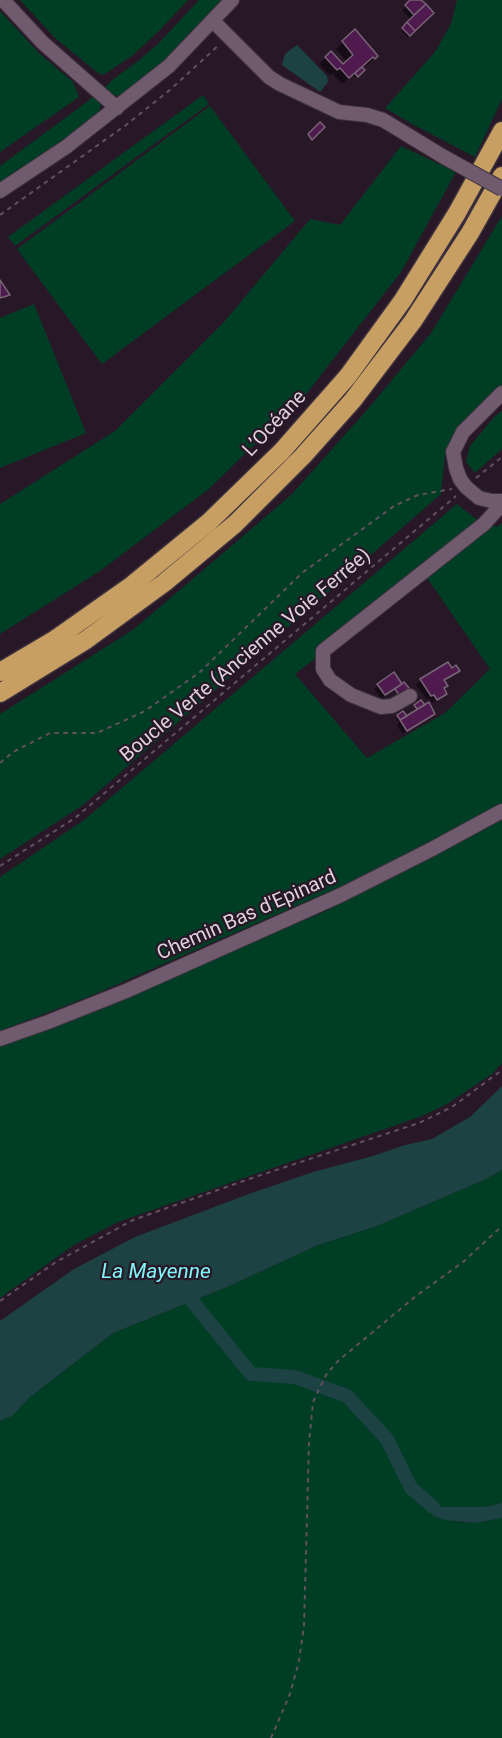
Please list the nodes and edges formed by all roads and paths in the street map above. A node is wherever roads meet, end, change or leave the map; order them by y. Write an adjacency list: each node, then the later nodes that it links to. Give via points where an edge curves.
1 (3, 0): 5 (street, via 43,43)
2 (232, 0): 3 (street)
3 (213, 21): 4 (street); 5 (street, via 170,66)
4 (229, 37): 8 (street, bridge, via 280,84 339,112 383,120); 10 (path, via 126,125)
5 (117, 108): 9 (street)
6 (502, 131): 15 (highway, L’Océane, via 403,300 348,376 282,451 209,522 140,579 54,640)
7 (502, 176): 16 (highway, L’Océane, via 413,321 303,456 235,524 164,584 77,646)
8 (502, 189)
9 (0, 191)
10 (0, 215)
11 (502, 393): 13 (street, via 463,432 453,452)
12 (502, 457): 13 (path, Boucle Verte (Ancienne Voie Ferrée))
13 (466, 487): 14 (street, via 479,498); 18 (path, via 418,495 394,506 302,573 200,672 146,711 97,733 50,733); 20 (path, Boucle Verte (Ancienne Voie Ferrée), via 75,818)
14 (502, 502): 17 (street, via 484,524 323,651 323,669 330,680 351,695 381,707)
15 (0, 672)
16 (0, 693)
17 (410, 696)
18 (0, 763)
19 (502, 811): 21 (street, Chemin Bas d'Epinard, via 298,915 126,991)
20 (0, 866)
21 (0, 1039)
22 (502, 1070): 24 (path, via 452,1107 419,1123 133,1220 56,1262)
23 (502, 1226): 25 (path, via 463,1262 338,1361 313,1402 302,1637 290,1694)
24 (0, 1301)
25 (271, 1738)

